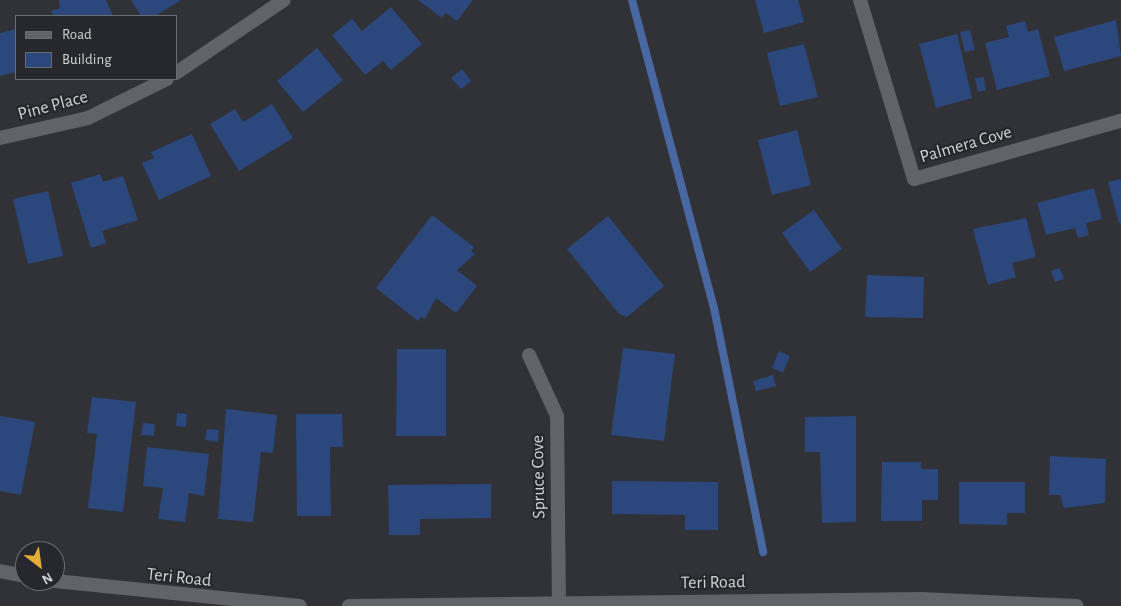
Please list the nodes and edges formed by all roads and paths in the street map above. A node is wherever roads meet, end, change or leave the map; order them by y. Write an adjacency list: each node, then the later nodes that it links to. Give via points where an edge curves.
1 (284, 0): 3 (street)
2 (860, 0): 5 (street, Palmera Cove, via 914,179)
3 (178, 72)
4 (165, 80): 6 (street, Pine Place, via 88,118)
5 (1121, 121)
6 (0, 138)
7 (529, 355): 11 (street, Spruce Cove, via 557,416)
8 (0, 571): 9 (street)
9 (15, 574)
10 (65, 582): 13 (street, Teri Road)
11 (559, 604): 12 (street, Teri Road); 14 (street, Teri Road)
12 (1012, 604): 15 (street, Teri Road)
13 (300, 606)
14 (349, 606)
15 (1076, 606)

